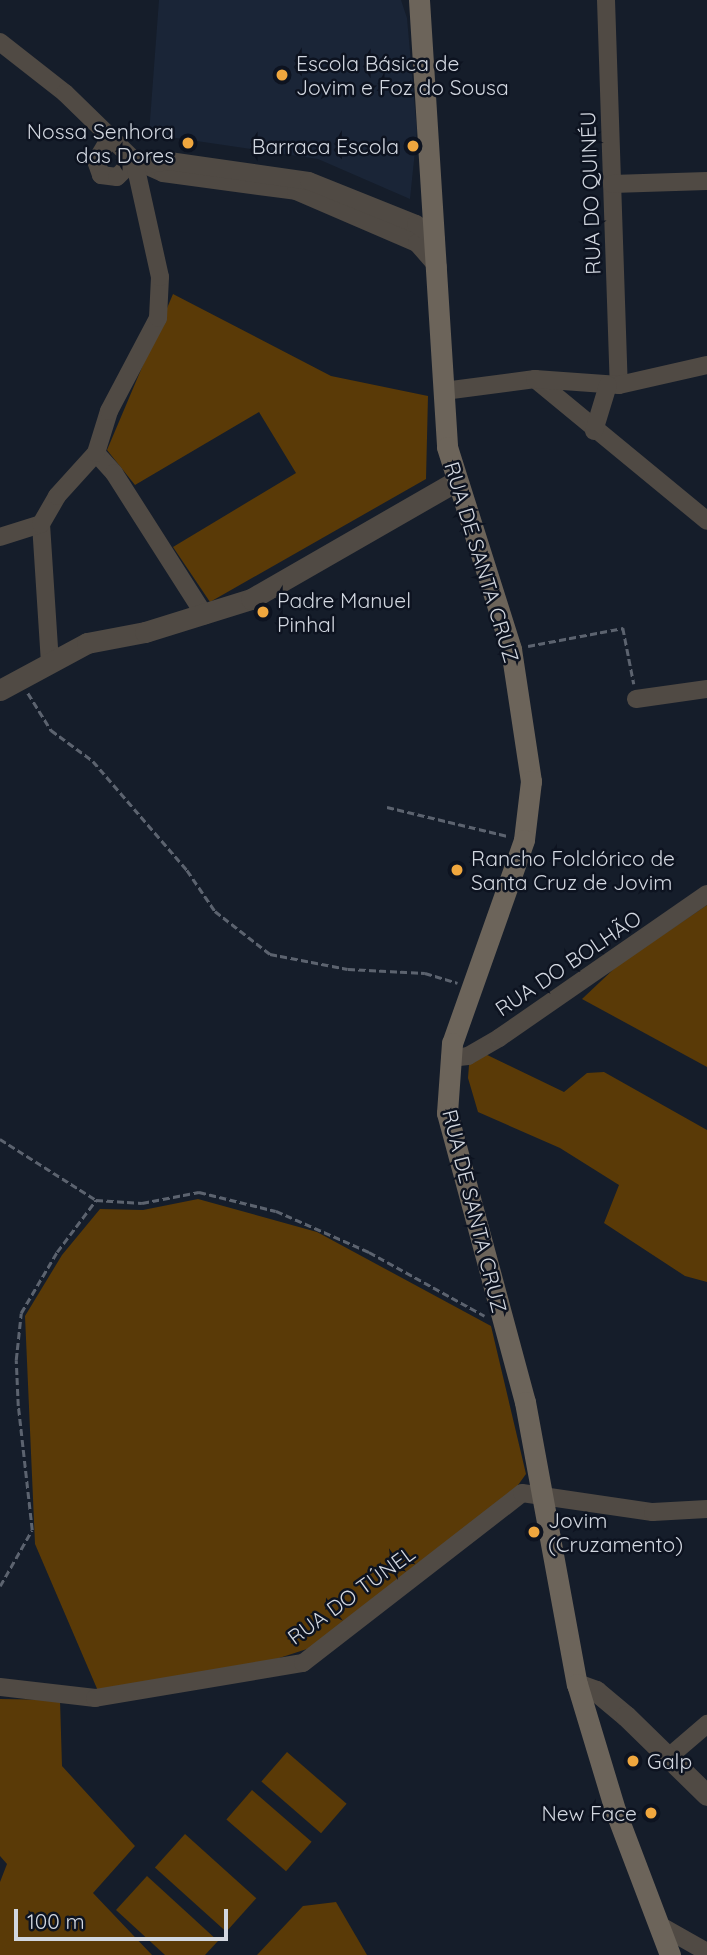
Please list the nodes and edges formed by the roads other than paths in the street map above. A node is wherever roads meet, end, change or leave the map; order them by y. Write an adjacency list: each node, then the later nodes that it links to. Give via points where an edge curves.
1 (419, 0): 8 (main road, RUA DE SANTA CRUZ)
2 (606, 0): 7 (street, RUA DO QUINÉU)
3 (0, 42): 4 (street, via 65,93)
4 (110, 138): 5 (street); 5 (street, via 96,161 101,175 117,177)
5 (141, 162): 9 (street, via 169,161 289,176); 11 (street, via 163,173 296,191); 18 (street, via 160,277 160,306 152,331 109,411)
6 (707, 181): 7 (street)
7 (612, 184): 15 (street, RUA DO QUINÉU)
8 (433, 188): 9 (street, via 422,211); 10 (main road, RUA DE SANTA CRUZ)
9 (399, 217): 10 (street)
10 (433, 231): 11 (street, via 415,238); 12 (main road, RUA DE SANTA CRUZ)
11 (403, 236): 12 (street, via 417,243)
12 (438, 267): 16 (main road, RUA DE SANTA CRUZ)
13 (707, 365): 15 (street)
14 (535, 379): 15 (street); 16 (street); 17 (street)
15 (614, 385): 17 (street, RUA DO QUINÉU)
16 (444, 391): 19 (main road, RUA DE SANTA CRUZ, via 447,447)
17 (594, 431): 20 (street)
18 (96, 453): 21 (street, via 57,496); 23 (street, via 114,473)
19 (456, 481): 23 (street, via 251,599); 29 (main road, RUA DE SANTA CRUZ, via 511,649 531,781 524,840 470,988)
20 (707, 522)
21 (41, 524): 22 (street); 24 (street)
22 (0, 537)
23 (205, 616): 24 (street, via 88,643)
24 (50, 663): 26 (street)
25 (707, 689): 27 (street)
26 (0, 690)
27 (636, 699)
28 (707, 894): 29 (street, RUA DO BOLHÃO, via 499,1038 468,1056)
29 (450, 1058): 30 (main road, RUA DE SANTA CRUZ, via 447,1113 525,1402)
30 (541, 1492): 31 (street, via 653,1512); 32 (main road, RUA DE SANTA CRUZ); 33 (street, RUA DO TÚNEL, via 522,1493 303,1663 95,1698)
31 (707, 1510)
32 (577, 1684): 35 (street, via 596,1691); 37 (main road, RUA DE SANTA CRUZ, via 615,1810)
33 (0, 1687)
34 (707, 1724): 35 (street)
35 (671, 1755): 36 (street)
36 (707, 1795)
37 (661, 1926): 38 (street); 39 (main road, RUA DE SANTA CRUZ)
38 (707, 1952)
39 (670, 1955)

